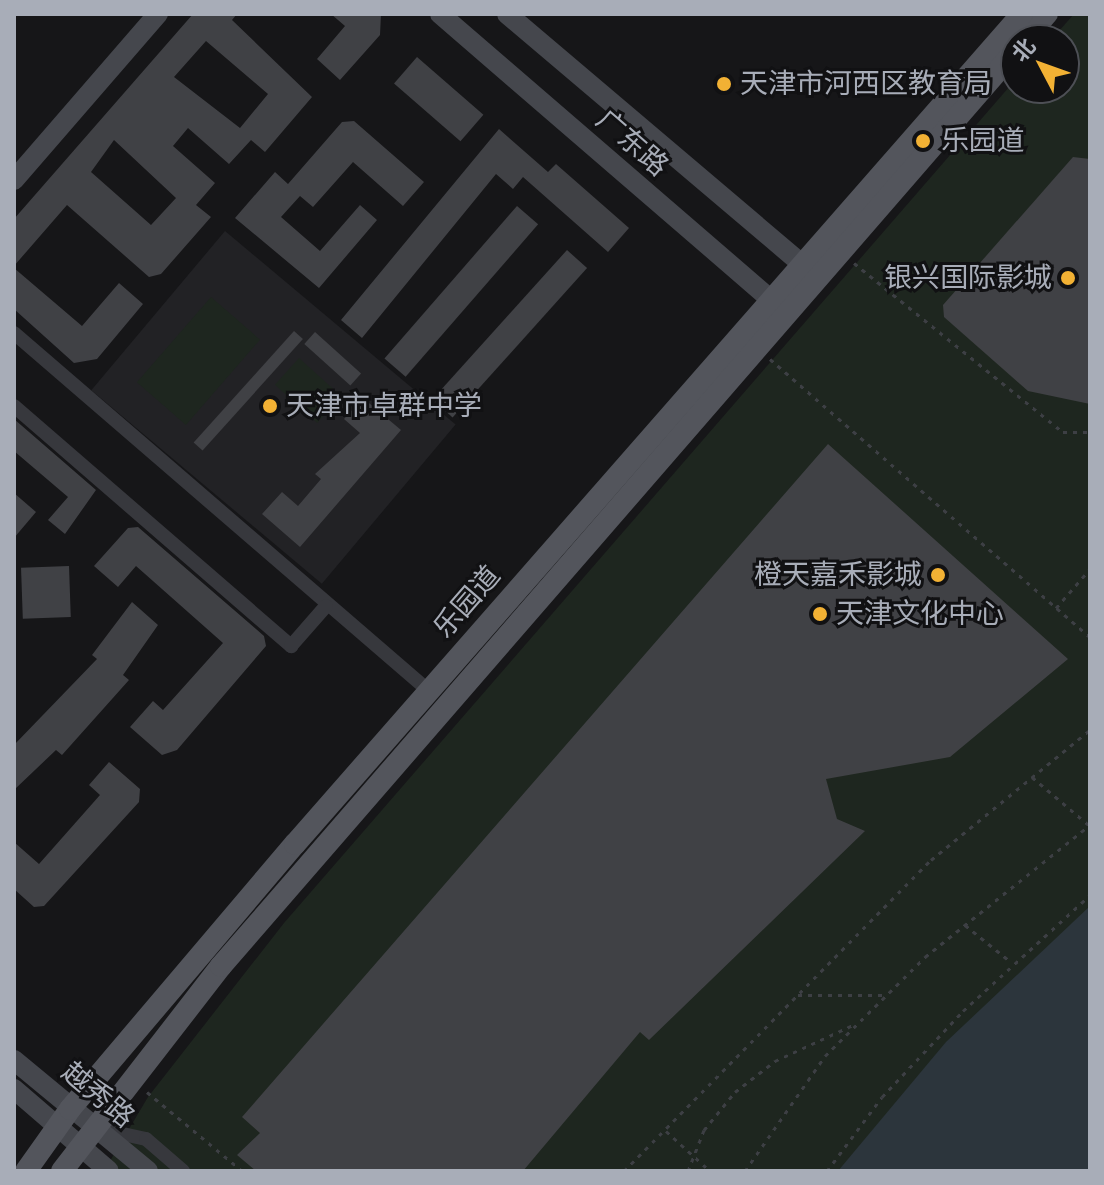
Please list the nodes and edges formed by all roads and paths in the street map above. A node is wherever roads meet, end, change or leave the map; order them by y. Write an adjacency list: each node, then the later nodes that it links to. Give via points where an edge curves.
1 (143, 14): 7 (main road)
2 (158, 14): 8 (main road)
3 (440, 14): 12 (main road, 广东路)
4 (507, 14): 10 (main road, 广东路)
5 (1022, 14): 10 (main road, 乐园道)
6 (1000, 69): 9 (main road, 乐园道)
7 (14, 162)
8 (14, 180)
9 (842, 253): 11 (main road, 乐园道); 17 (path, via 1063,432)
10 (802, 265): 11 (main road, 广东路); 12 (main road, 乐园道)
11 (820, 279): 13 (main road, 乐园道)
12 (770, 299): 13 (main road, 广东路); 22 (main road, 乐园道)
13 (788, 315): 15 (main road, 乐园道)
14 (14, 333): 19 (street)
15 (759, 348): 20 (path); 23 (main road, 乐园道)
16 (14, 406): 19 (street, via 291,646)
17 (1090, 432)
18 (1090, 569): 20 (path)
19 (326, 606): 22 (street)
20 (1056, 608): 21 (path)
21 (1090, 637)
22 (429, 691): 23 (main road); 36 (main road, 乐园道)
23 (446, 706): 34 (main road, 乐园道)
24 (1090, 730): 25 (path)
25 (1032, 777): 26 (path); 30 (path, via 931,860)
26 (1090, 826): 28 (path)
27 (1090, 895): 29 (path)
28 (965, 925): 29 (path); 31 (path)
29 (1011, 962): 51 (path, via 882,1097)
30 (798, 995): 31 (path); 37 (path)
31 (888, 995): 32 (path)
32 (860, 1022): 39 (path, via 775,1061 735,1092); 40 (path, via 825,1056)
33 (14, 1060): 36 (main road, 越秀路)
34 (131, 1078): 38 (main road, 乐园道); 47 (path)
35 (14, 1089): 36 (main road, 越秀路)
36 (63, 1118): 38 (main road, 越秀路); 41 (main road, 乐园道)
37 (665, 1130): 39 (path); 48 (path)
38 (84, 1136): 42 (main road, 乐园道); 43 (street); 44 (main road, 越秀路); 45 (main road, 越秀路); 46 (street, via 146,1139)
39 (691, 1154): 49 (path); 50 (path)
40 (748, 1170)
41 (26, 1171)
42 (62, 1171)
43 (93, 1171)
44 (109, 1171)
45 (148, 1171)
46 (183, 1171)
47 (242, 1171)
48 (624, 1171)
49 (688, 1171)
50 (710, 1171)
51 (827, 1171)

